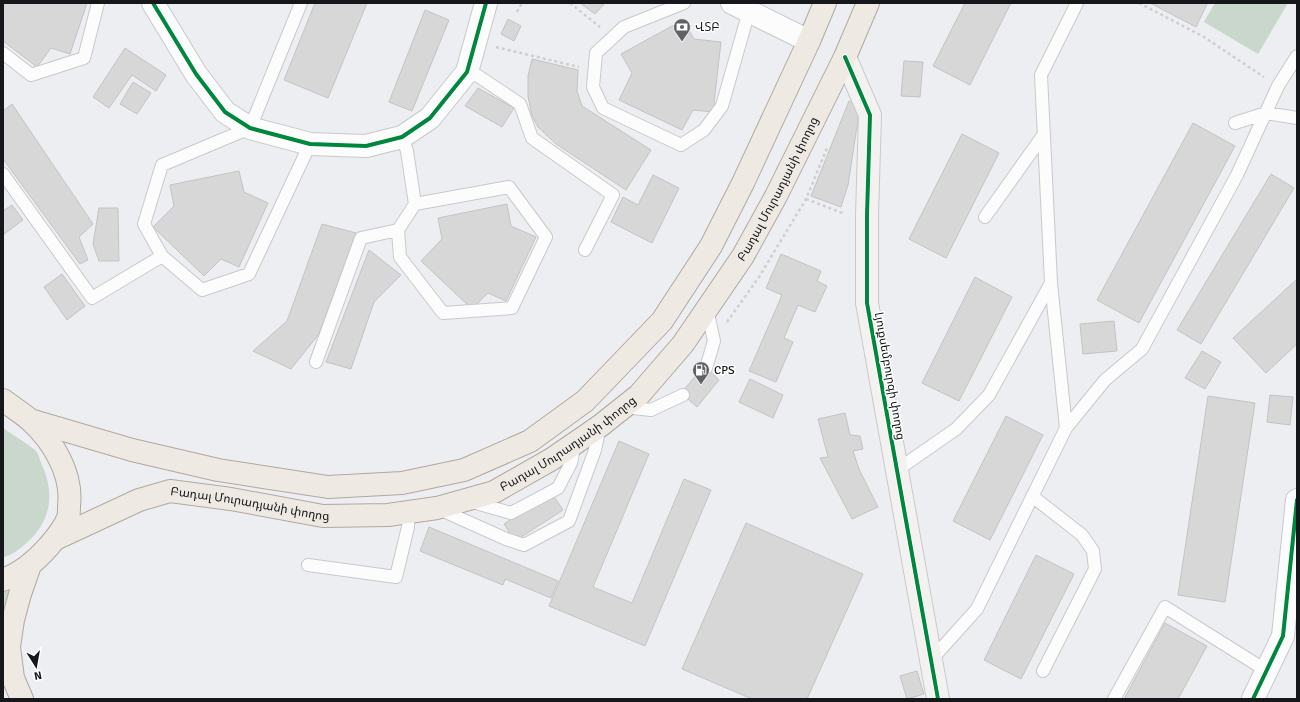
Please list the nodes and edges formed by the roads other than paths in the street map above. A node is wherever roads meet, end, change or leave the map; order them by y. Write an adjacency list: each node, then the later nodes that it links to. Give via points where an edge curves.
1 (98, 3): 11 (lane, via 84,58 31,75)
2 (153, 3): 18 (street, via 196,74 225,112)
3 (301, 3): 18 (lane)
4 (486, 3): 14 (street)
5 (684, 3): 9 (lane, via 624,27 596,53 593,87 603,108 681,145 704,130 722,106)
6 (824, 3): 10 (main road, Բադալ Մուրադյանի փողոց)
7 (868, 3): 13 (main road, Բադալ Մուրադյանի փողոց)
8 (1077, 3): 19 (lane, via 1041,75)
9 (740, 7): 10 (street)
10 (809, 41): 35 (main road, Բադալ Մուրադյանի փողոց, via 711,246 662,321 585,401 530,441 464,470 402,483 328,487 218,470 132,450)
11 (3, 53)
12 (1297, 56): 15 (lane, via 1278,86)
13 (845, 57): 29 (main road, Բադալ Մուրադյանի փողոց, via 776,196 743,256); 38 (street, Լյուքսեմբուրգի փողոց, via 870,115 867,303)
14 (467, 72): 20 (street, via 430,118); 26 (lane, via 478,76 520,104 532,138 614,194)
15 (1266, 113): 16 (lane); 17 (lane); 37 (lane, via 1237,175 1142,349 1104,380)
16 (1297, 118)
17 (1235, 123)
18 (250, 128): 21 (street); 27 (lane, via 162,166 144,224)
19 (1044, 134): 24 (lane); 28 (lane)
20 (402, 137): 21 (street, via 366,146); 23 (lane, via 407,151)
21 (310, 144): 27 (lane, via 249,274 202,290)
22 (3, 174): 27 (lane, via 92,298)
23 (415, 204): 25 (lane); 25 (lane, via 510,187 546,236 512,308 443,313 400,257)
24 (985, 217)
25 (398, 230): 30 (lane, via 361,238)
26 (585, 250)
27 (162, 256)
28 (1051, 283): 37 (lane); 38 (lane, via 989,395 956,429)
29 (707, 308): 31 (lane, via 714,341); 34 (main road, Բադալ Մուրադյանի փողոց, via 683,344 639,395)
30 (316, 362)
31 (706, 368)
32 (683, 395): 34 (lane, via 651,410)
33 (3, 400): 35 (main road)
34 (625, 407): 36 (main road, Բադալ Մուրադյանի փողոց)
35 (30, 420): 43 (main road, via 61,459 68,483 68,518)
36 (600, 426): 41 (main road, Բադալ Մուրադյանի փողոց, via 552,459 494,492); 41 (lane, via 596,450 569,521 524,545)
37 (1066, 428): 39 (lane)
38 (897, 470): 47 (street, Լյուքսեմբուրգի փողոց)
39 (1032, 496): 47 (lane, via 977,609); 48 (lane, via 1082,535 1093,551 1095,569)
40 (1297, 500): 49 (street, via 1283,636)
41 (437, 508): 42 (main road, Բադալ Մուրադյանի փողոց)
42 (409, 512): 43 (main road, Բադալ Մուրադյանի փողոց, via 388,515 324,516 170,491 139,500); 45 (lane, via 408,527 396,576)
43 (55, 539): 44 (main road)
44 (30, 565): 46 (main road); 50 (main road, via 17,607 9,646 13,678)
45 (308, 565)
46 (3, 580)
47 (931, 660): 51 (street, Լյուքսեմբուրգի փողոց)
48 (1043, 671)
49 (1266, 671): 52 (lane, via 1165,607); 53 (street)
50 (22, 699)
51 (938, 699)
52 (1114, 699)
53 (1253, 699)

